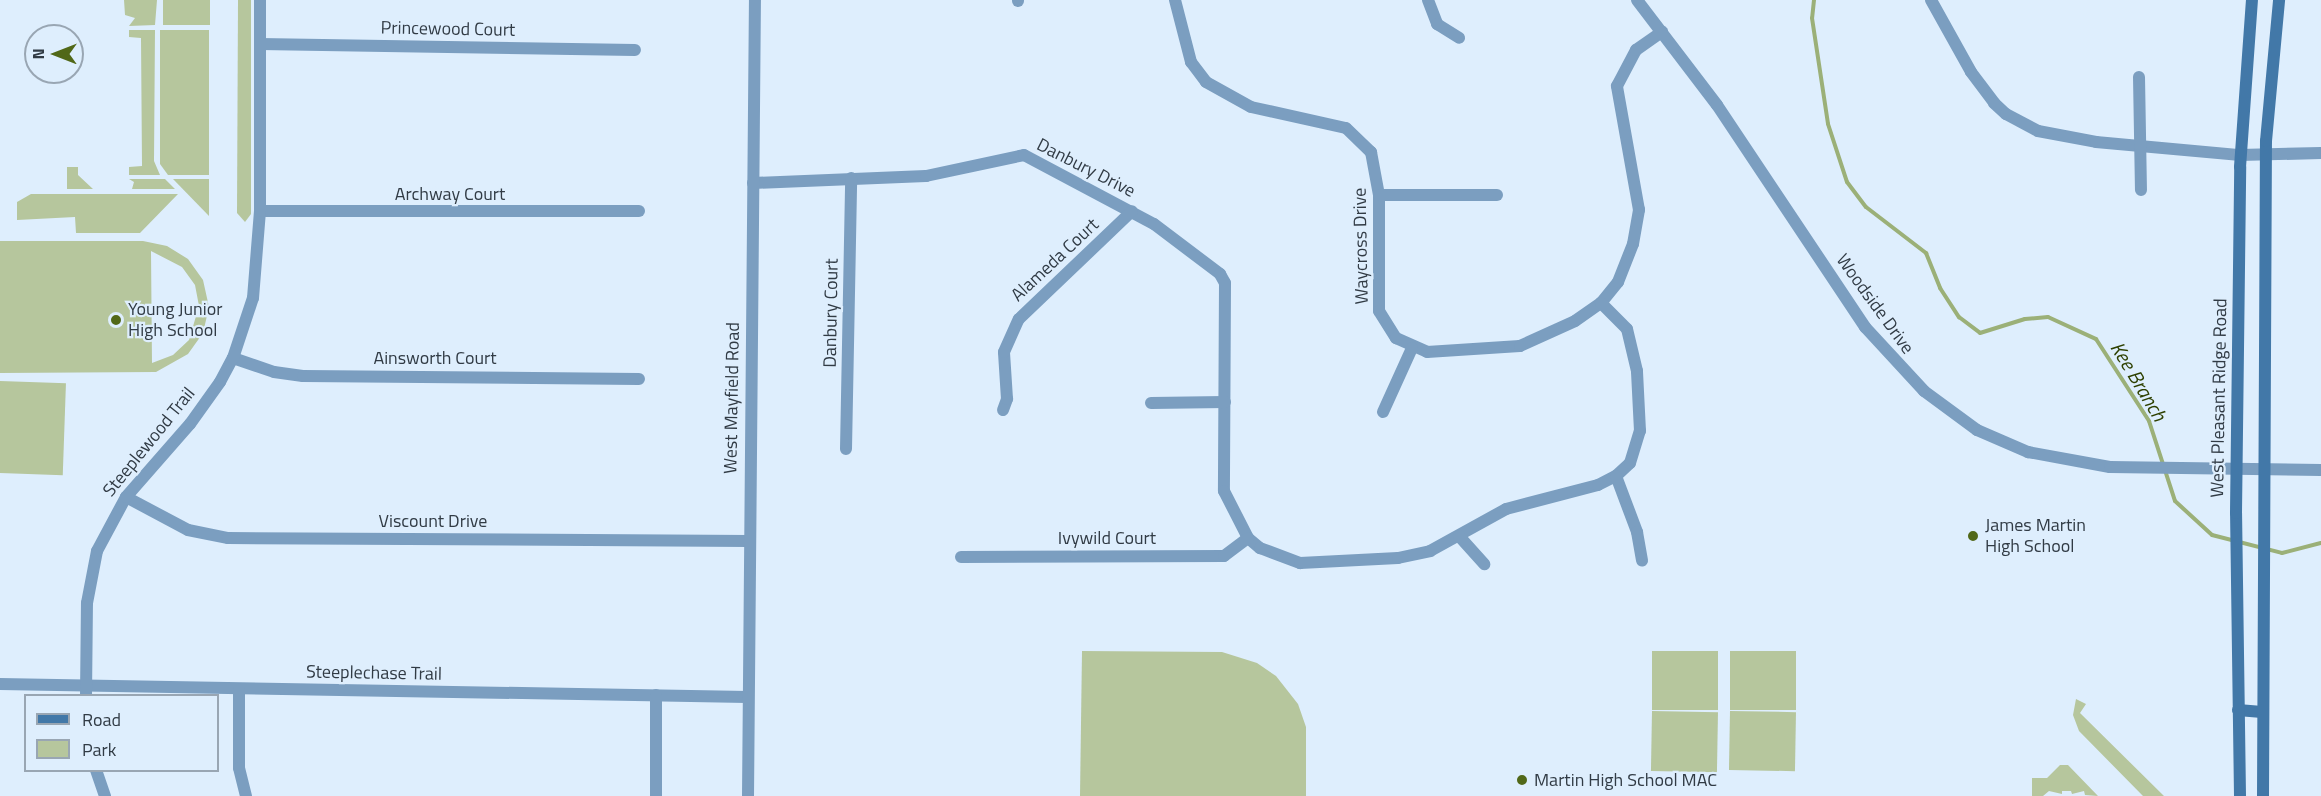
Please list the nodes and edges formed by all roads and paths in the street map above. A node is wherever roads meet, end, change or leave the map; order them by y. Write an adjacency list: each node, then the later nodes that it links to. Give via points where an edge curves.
1 (260, 0): 11 (street, Steeplewood Trail)
2 (754, 0): 19 (street, West Mayfield Road)
3 (1175, 0): 21 (street, Waycross Drive, via 1191,62 1206,82 1251,107 1346,128 1371,152)
4 (1428, 0): 10 (street, via 1437,24)
5 (1637, 0): 9 (street, Woodside Drive)
6 (1930, 0): 14 (street, via 1971,72 2006,114 2038,131)
7 (2252, 0): 16 (main road, West Pleasant Ridge Road)
8 (2279, 0): 17 (main road, via 2267,100)
9 (1662, 32): 26 (street, via 1636,50 1617,86 1639,210 1626,265); 35 (street, Woodside Drive, via 1717,105 1865,327 1924,391 1977,430 2028,452 2127,468)
10 (1459, 38)
11 (260, 44): 12 (street, Princewood Court); 23 (street, Steeplewood Trail)
12 (635, 50)
13 (2139, 77): 14 (street)
14 (2139, 146): 16 (street); 20 (street)
15 (2321, 153): 17 (street)
16 (2240, 155): 17 (street); 35 (main road, West Pleasant Ridge Road)
17 (2266, 156): 36 (main road)
18 (851, 178): 19 (street, Danbury Drive); 25 (street, Danbury Drive, via 926,176 1024,155); 34 (street, Danbury Court)
19 (753, 183): 42 (street, West Mayfield Road)
20 (2141, 190)
21 (1379, 195): 22 (street); 27 (street, Waycross Drive, via 1379,311 1396,338)
22 (1497, 195)
23 (260, 211): 24 (street, Archway Court); 28 (street, Steeplewood Trail, via 253,298)
24 (639, 211)
25 (1132, 211): 30 (street, Danbury Drive, via 1220,274 1225,283); 32 (street, Alameda Court, via 1019,319 1004,352 1007,399)
26 (1601, 303): 27 (street, via 1553,333 1520,346 1451,352); 38 (street, via 1627,329 1637,371 1640,431 1630,463)
27 (1412, 348): 33 (street)
28 (233, 358): 29 (street, Ainsworth Court, via 274,372 303,376); 39 (street, Steeplewood Trail, via 190,424)
29 (639, 379)
30 (1225, 402): 31 (street); 41 (street, Danbury Drive, via 1224,491)
31 (1151, 403)
32 (1003, 410)
33 (1383, 412)
34 (846, 449)
35 (2236, 470): 36 (street, Woodside Drive); 51 (main road, West Pleasant Ridge Road)
36 (2262, 470): 37 (street, Woodside Drive); 52 (main road)
37 (2321, 470)
38 (1616, 476): 40 (street, via 1598,485 1506,509); 44 (street, via 1635,524)
39 (126, 497): 42 (street, Viscount Drive, via 188,530 228,538); 48 (street, Steeplewood Trail, via 97,550 90,577)
40 (1459, 536): 41 (street, via 1430,551 1335,563 1300,563 1260,548); 45 (street)
41 (1248, 538): 43 (street, Ivywild Court, via 1224,556)
42 (749, 541): 50 (street, West Mayfield Road)
43 (961, 556)
44 (1642, 561)
45 (1484, 564)
46 (0, 684): 48 (street, Steeplechase Trail)
47 (239, 689): 48 (street, Steeplechase Trail); 49 (street, Steeplechase Trail); 55 (street, via 239,768)
48 (86, 690)
49 (656, 695): 50 (street, Steeplechase Trail); 56 (street)
50 (747, 697): 57 (street, West Mayfield Road)
51 (2238, 710): 52 (main road); 58 (main road, West Pleasant Ridge Road)
52 (2262, 712): 59 (main road)
53 (96, 772): 54 (street)
54 (105, 796)
55 (246, 796)
56 (656, 796)
57 (748, 796)
58 (2240, 796)
59 (2263, 796)

